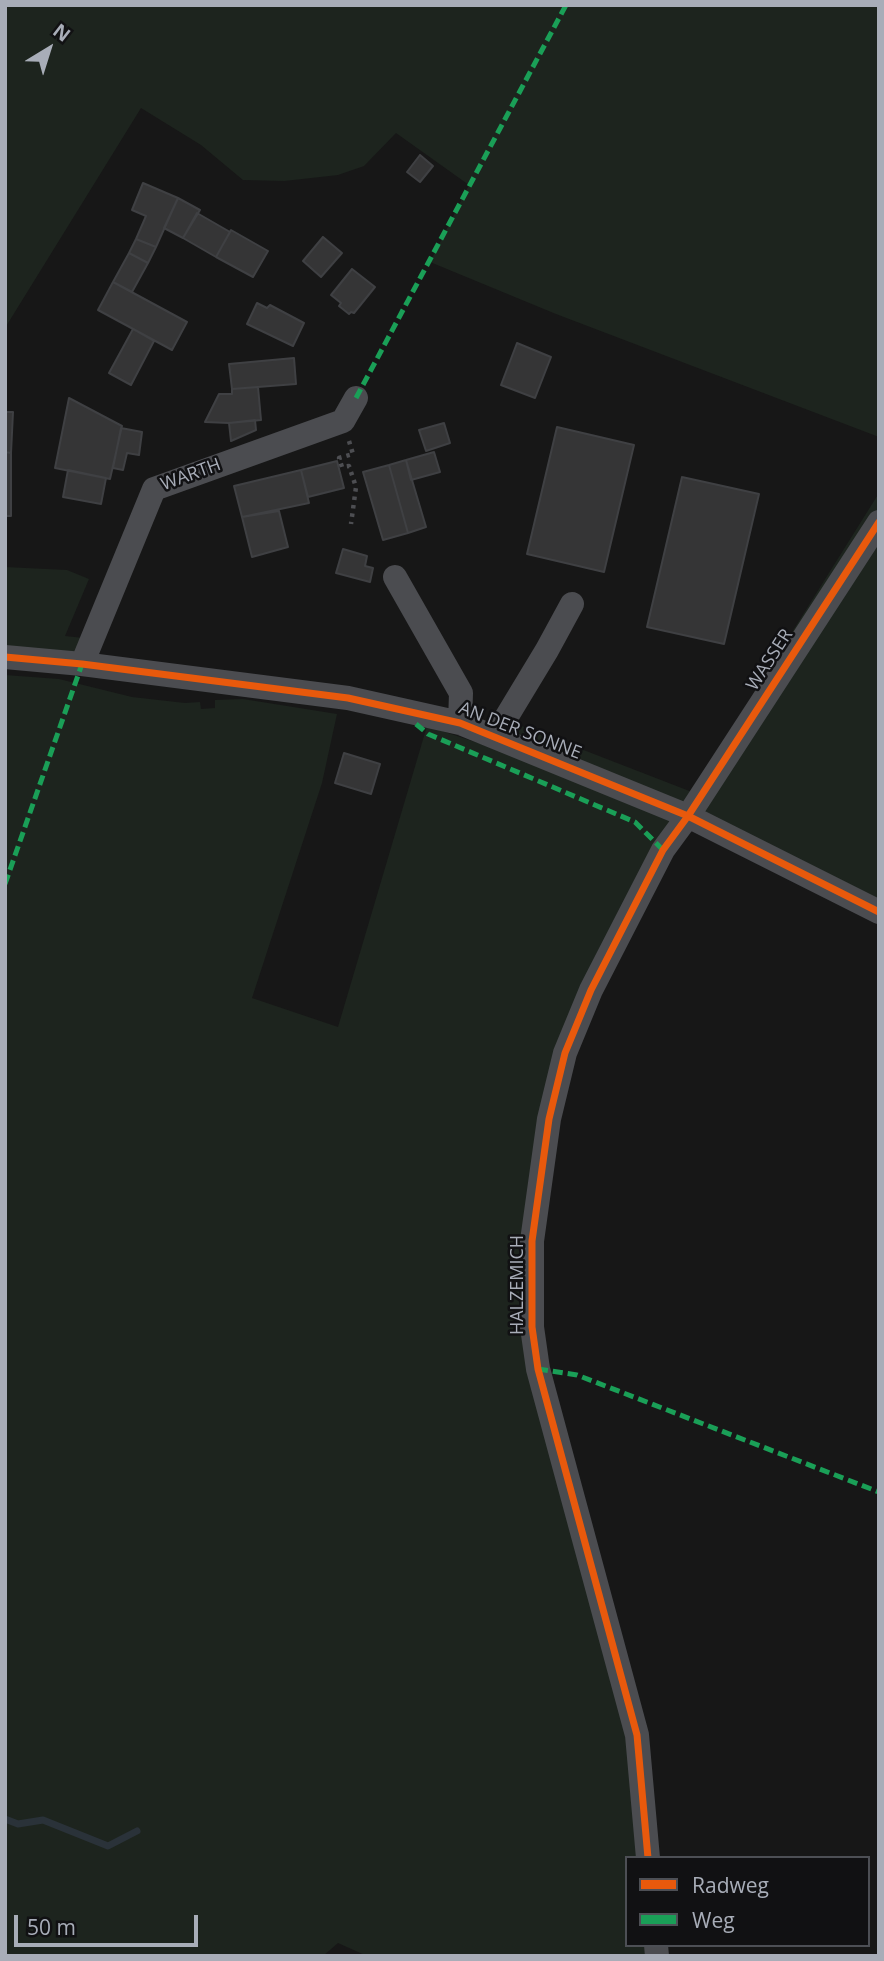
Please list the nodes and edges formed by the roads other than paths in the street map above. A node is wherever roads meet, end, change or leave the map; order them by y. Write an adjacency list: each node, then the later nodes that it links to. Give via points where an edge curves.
1 (356, 398): 6 (street, WARTH, via 343,421 154,489)
2 (879, 522): 9 (street, WASSER)
3 (396, 577): 7 (street, via 461,693)
4 (572, 604): 8 (street)
5 (5, 657): 6 (street, AN DER SONNE)
6 (82, 664): 7 (street, AN DER SONNE, via 348,698)
7 (460, 723): 8 (street, AN DER SONNE)
8 (495, 736): 9 (street, AN DER SONNE)
9 (688, 816): 10 (street, AN DER SONNE); 11 (street, HALZEMICH, via 663,850 591,990 565,1053 549,1119 532,1241 532,1327 538,1369 637,1735)
10 (879, 912)
11 (648, 1856)

